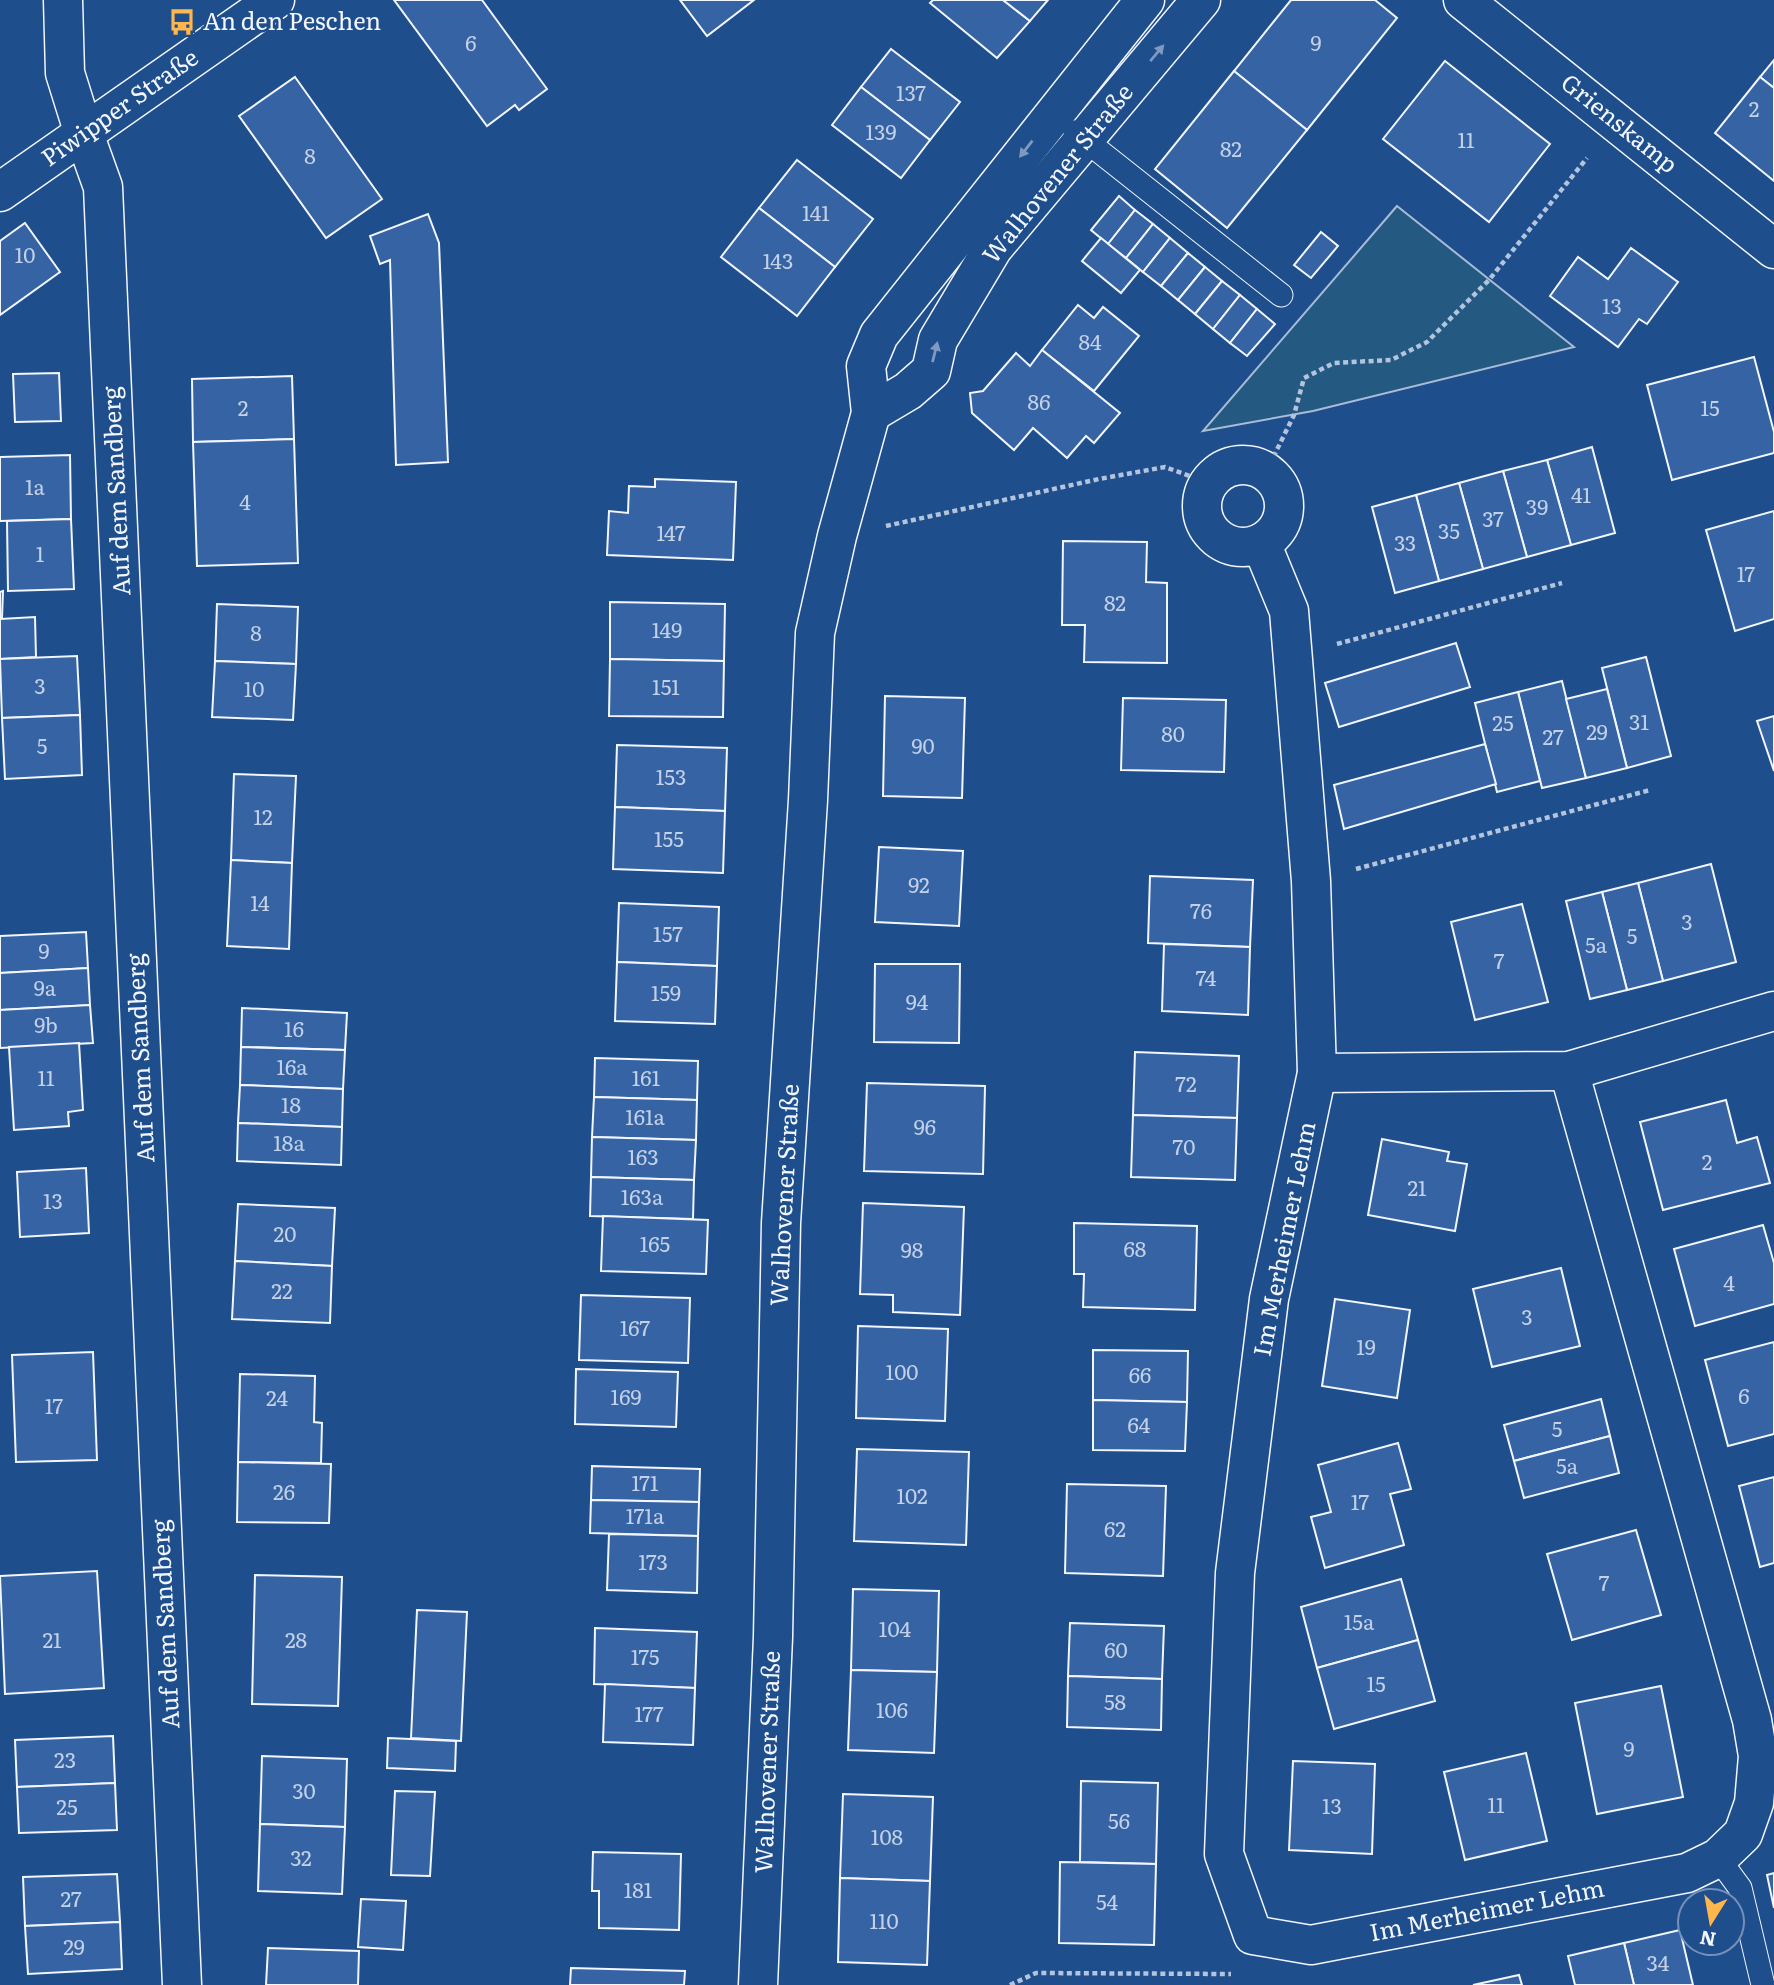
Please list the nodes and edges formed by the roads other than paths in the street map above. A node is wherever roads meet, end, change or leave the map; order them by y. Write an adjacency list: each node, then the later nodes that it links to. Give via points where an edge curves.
1 (63, 0): 7 (street, via 65,74)
2 (275, 0): 7 (street, Piwipper Straße)
3 (1145, 0): 6 (street, Walhovener Straße)
4 (1201, 0): 8 (street, Walhovener Straße, one-way to 4)
5 (1463, 0): 10 (street, Grienskamp)
6 (1053, 115): 8 (lane); 12 (street, Walhovener Straße, one-way to 12, via 879,335 866,366)
7 (84, 134): 9 (street, Piwipper Straße); 18 (street, Auf dem Sandberg, via 103,187)
8 (1085, 139): 11 (lane); 12 (street, Walhovener Straße, one-way to 8, via 931,371 938,340 993,248)
9 (0, 191)
10 (1774, 249)
11 (1281, 295)
12 (871, 413): 19 (street, Walhovener Straße, via 815,633 780,1223 773,1637)
13 (1261, 543): 13 (street, via 1273,535 1284,509 1276,482 1266,472 1241,465 1217,474 1203,495 1204,522 1211,533 1235,547); 16 (street, Im Merheimer Lehm, via 1289,611 1311,881)
14 (1774, 1011): 15 (street)
15 (1569, 1071): 16 (street); 17 (street, Im Merheimer Lehm, via 1752,1720 1758,1756 1754,1803 1743,1834)
16 (1317, 1073): 17 (street, Im Merheimer Lehm, via 1269,1298 1235,1573 1224,1854 1253,1935 1311,1945 1686,1873)
17 (1718, 1858): 20 (lane, via 1741,1888)
18 (182, 1985)
19 (758, 1985)
20 (1763, 1985)

